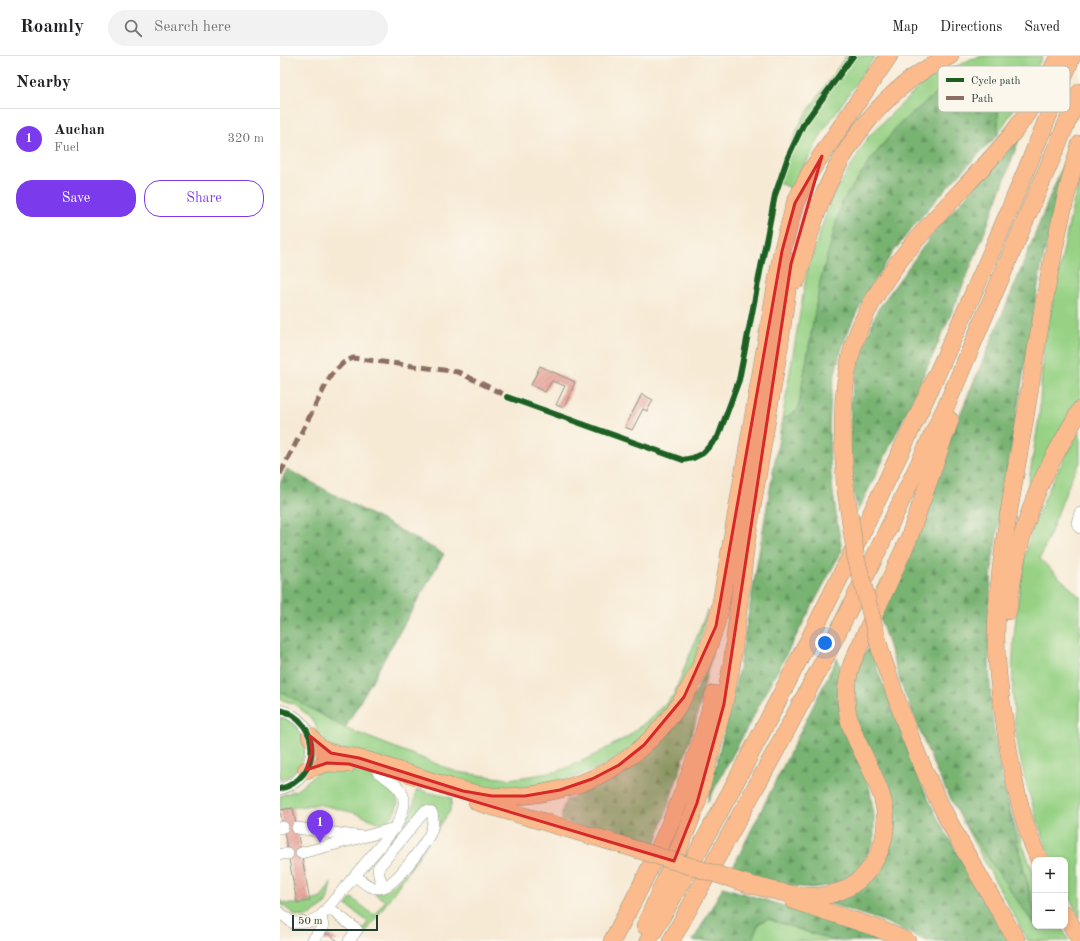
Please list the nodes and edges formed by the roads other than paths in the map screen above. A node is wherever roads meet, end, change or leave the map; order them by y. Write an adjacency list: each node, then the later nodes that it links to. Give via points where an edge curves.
1 (889, 56): 11 (highway)
2 (950, 56): 13 (highway, via 924,70 894,94 867,121 843,156 812,226)
3 (1059, 56): 5 (highway, bridge)
4 (1072, 56): 6 (highway)
5 (1054, 66)
6 (1068, 66)
7 (1080, 92): 12 (highway)
8 (1027, 112): 48 (highway, bridge, via 993,155 908,250 887,279 867,313 853,347 845,386 843,418 845,485 856,558 882,656 926,776)
9 (1049, 112): 44 (highway, via 975,290 913,428 774,710)
10 (1080, 144): 19 (highway, via 1043,308 1001,570 996,614 996,663)
11 (822, 156): 13 (highway, via 804,211 791,264); 20 (highway, via 800,191 785,237 716,626 684,697 660,730 628,758 592,779 548,792 502,796 472,793 358,758 330,753 322,749)
12 (1038, 193): 32 (highway, via 948,402 870,567 779,745); 33 (highway, via 996,310 947,426 909,538 847,679 845,694 850,722 882,798 885,815 883,843 879,854 863,876 842,890 830,894 793,894)
13 (780, 343): 17 (highway)
14 (1080, 410): 19 (highway, via 1041,483 1021,537 1007,617)
15 (1080, 512): 16 (street, via 1077,523)
16 (1080, 528)
17 (746, 544): 42 (highway, via 722,662 699,749 676,811); 43 (highway, via 732,663 712,751 686,832)
18 (280, 710): 20 (street, via 299,719)
19 (1006, 735): 28 (highway, via 1019,803)
20 (310, 736): 21 (street, via 311,756)
21 (306, 770): 22 (highway, via 334,762); 23 (street, via 295,782)
22 (378, 772): 25 (street, via 397,786 405,799 402,816); 33 (highway, bridge)
23 (280, 789)
24 (297, 828): 26 (street)
25 (395, 828): 26 (street); 29 (street)
26 (363, 837): 27 (street)
27 (301, 853)
28 (1038, 857)
29 (368, 861): 30 (street); 31 (street)
30 (378, 868): 34 (street); 34 (street, via 424,812 432,813 434,820 430,834 400,876)
31 (356, 876): 34 (street, via 370,887); 35 (street)
32 (703, 882): 45 (highway); 46 (highway, via 694,915)
33 (751, 885): 47 (highway, via 878,928)
34 (384, 887)
35 (328, 907): 37 (street); 41 (street, via 357,930)
36 (280, 913): 37 (street, via 293,923 309,922)
37 (321, 916): 40 (street, via 323,927)
38 (1068, 919): 39 (highway)
39 (1080, 940)
40 (312, 941)
41 (349, 941)
42 (612, 941)
43 (637, 941)
44 (648, 941)
45 (671, 941)
46 (681, 941)
47 (907, 941)
48 (1017, 941)

